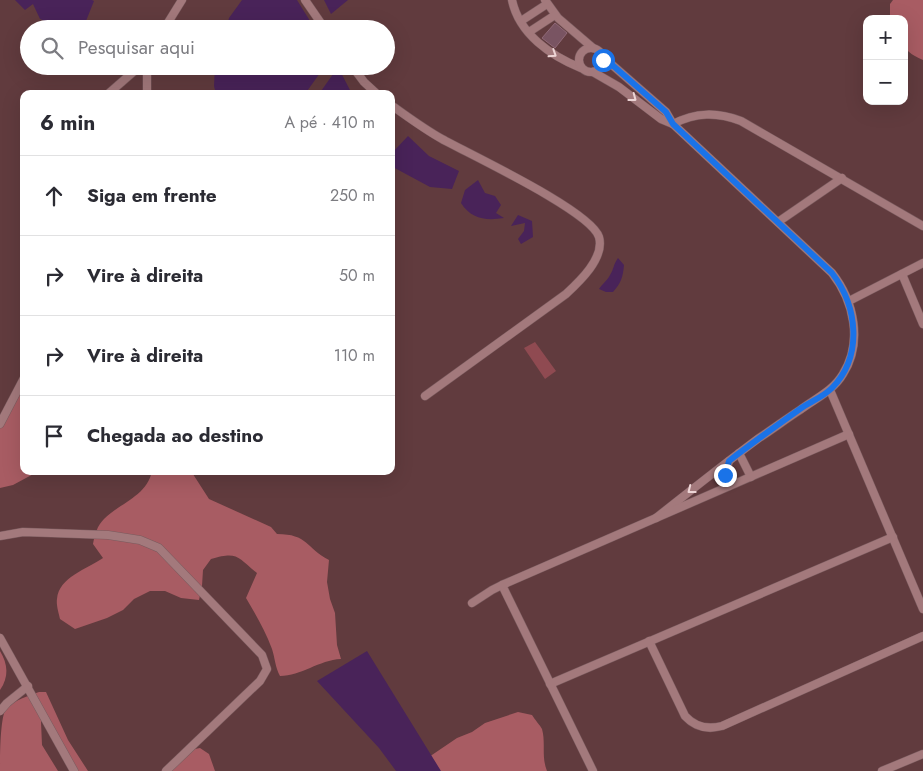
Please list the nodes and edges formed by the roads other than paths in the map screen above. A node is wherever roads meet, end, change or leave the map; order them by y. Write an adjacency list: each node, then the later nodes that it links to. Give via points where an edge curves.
1 (182, 0): 6 (street)
2 (305, 0): 7 (street)
3 (512, 0): 8 (street)
4 (546, 2): 5 (street); 8 (street)
5 (555, 15): 9 (street); 10 (street)
6 (170, 20)
7 (319, 20)
8 (521, 21): 9 (street)
9 (529, 32): 12 (street, one-way to 12, via 555,56)
10 (593, 48): 11 (street); 12 (street, via 581,52 578,60)
11 (602, 56): 13 (street, via 600,68); 21 (street, via 666,112)
12 (581, 68): 13 (street)
13 (593, 72): 21 (street, one-way to 21)
14 (130, 75): 17 (street)
15 (147, 75): 18 (street)
16 (359, 75): 19 (street)
17 (113, 90)
18 (147, 90)
19 (373, 90)
20 (395, 108): 31 (street, via 444,140 563,204 593,227 600,246 586,275 566,294)
21 (673, 124): 22 (street, via 697,115 732,118); 23 (street)
22 (842, 178): 23 (street); 24 (street)
23 (778, 222): 27 (street, via 832,273)
24 (923, 226)
25 (923, 263): 26 (street)
26 (902, 274): 27 (street); 28 (street)
27 (848, 301): 30 (street, via 854,338 851,354 844,374)
28 (923, 324)
29 (20, 386): 32 (street)
30 (830, 390): 33 (street); 34 (street)
31 (425, 396)
32 (0, 424)
33 (849, 434): 36 (street); 40 (street)
34 (739, 453): 35 (street); 36 (street)
35 (729, 461): 37 (street, via 725,475); 38 (street, one-way to 38)
36 (751, 477): 37 (street)
37 (729, 486): 38 (street)
38 (656, 518): 41 (street)
39 (0, 536): 52 (street, via 23,532 108,535 140,540 159,548 262,655 267,669 260,682)
40 (893, 537): 43 (street); 46 (street)
41 (502, 585): 42 (street); 47 (street)
42 (472, 603)
43 (923, 609)
44 (923, 636): 46 (street, via 722,726 709,728 693,724 684,716)
45 (0, 638): 48 (street)
46 (649, 641): 47 (street)
47 (550, 684): 53 (street)
48 (28, 686): 49 (street); 51 (street)
49 (0, 711)
50 (923, 754): 54 (street)
51 (74, 771)
52 (166, 771)
53 (593, 771)
54 (882, 771)

